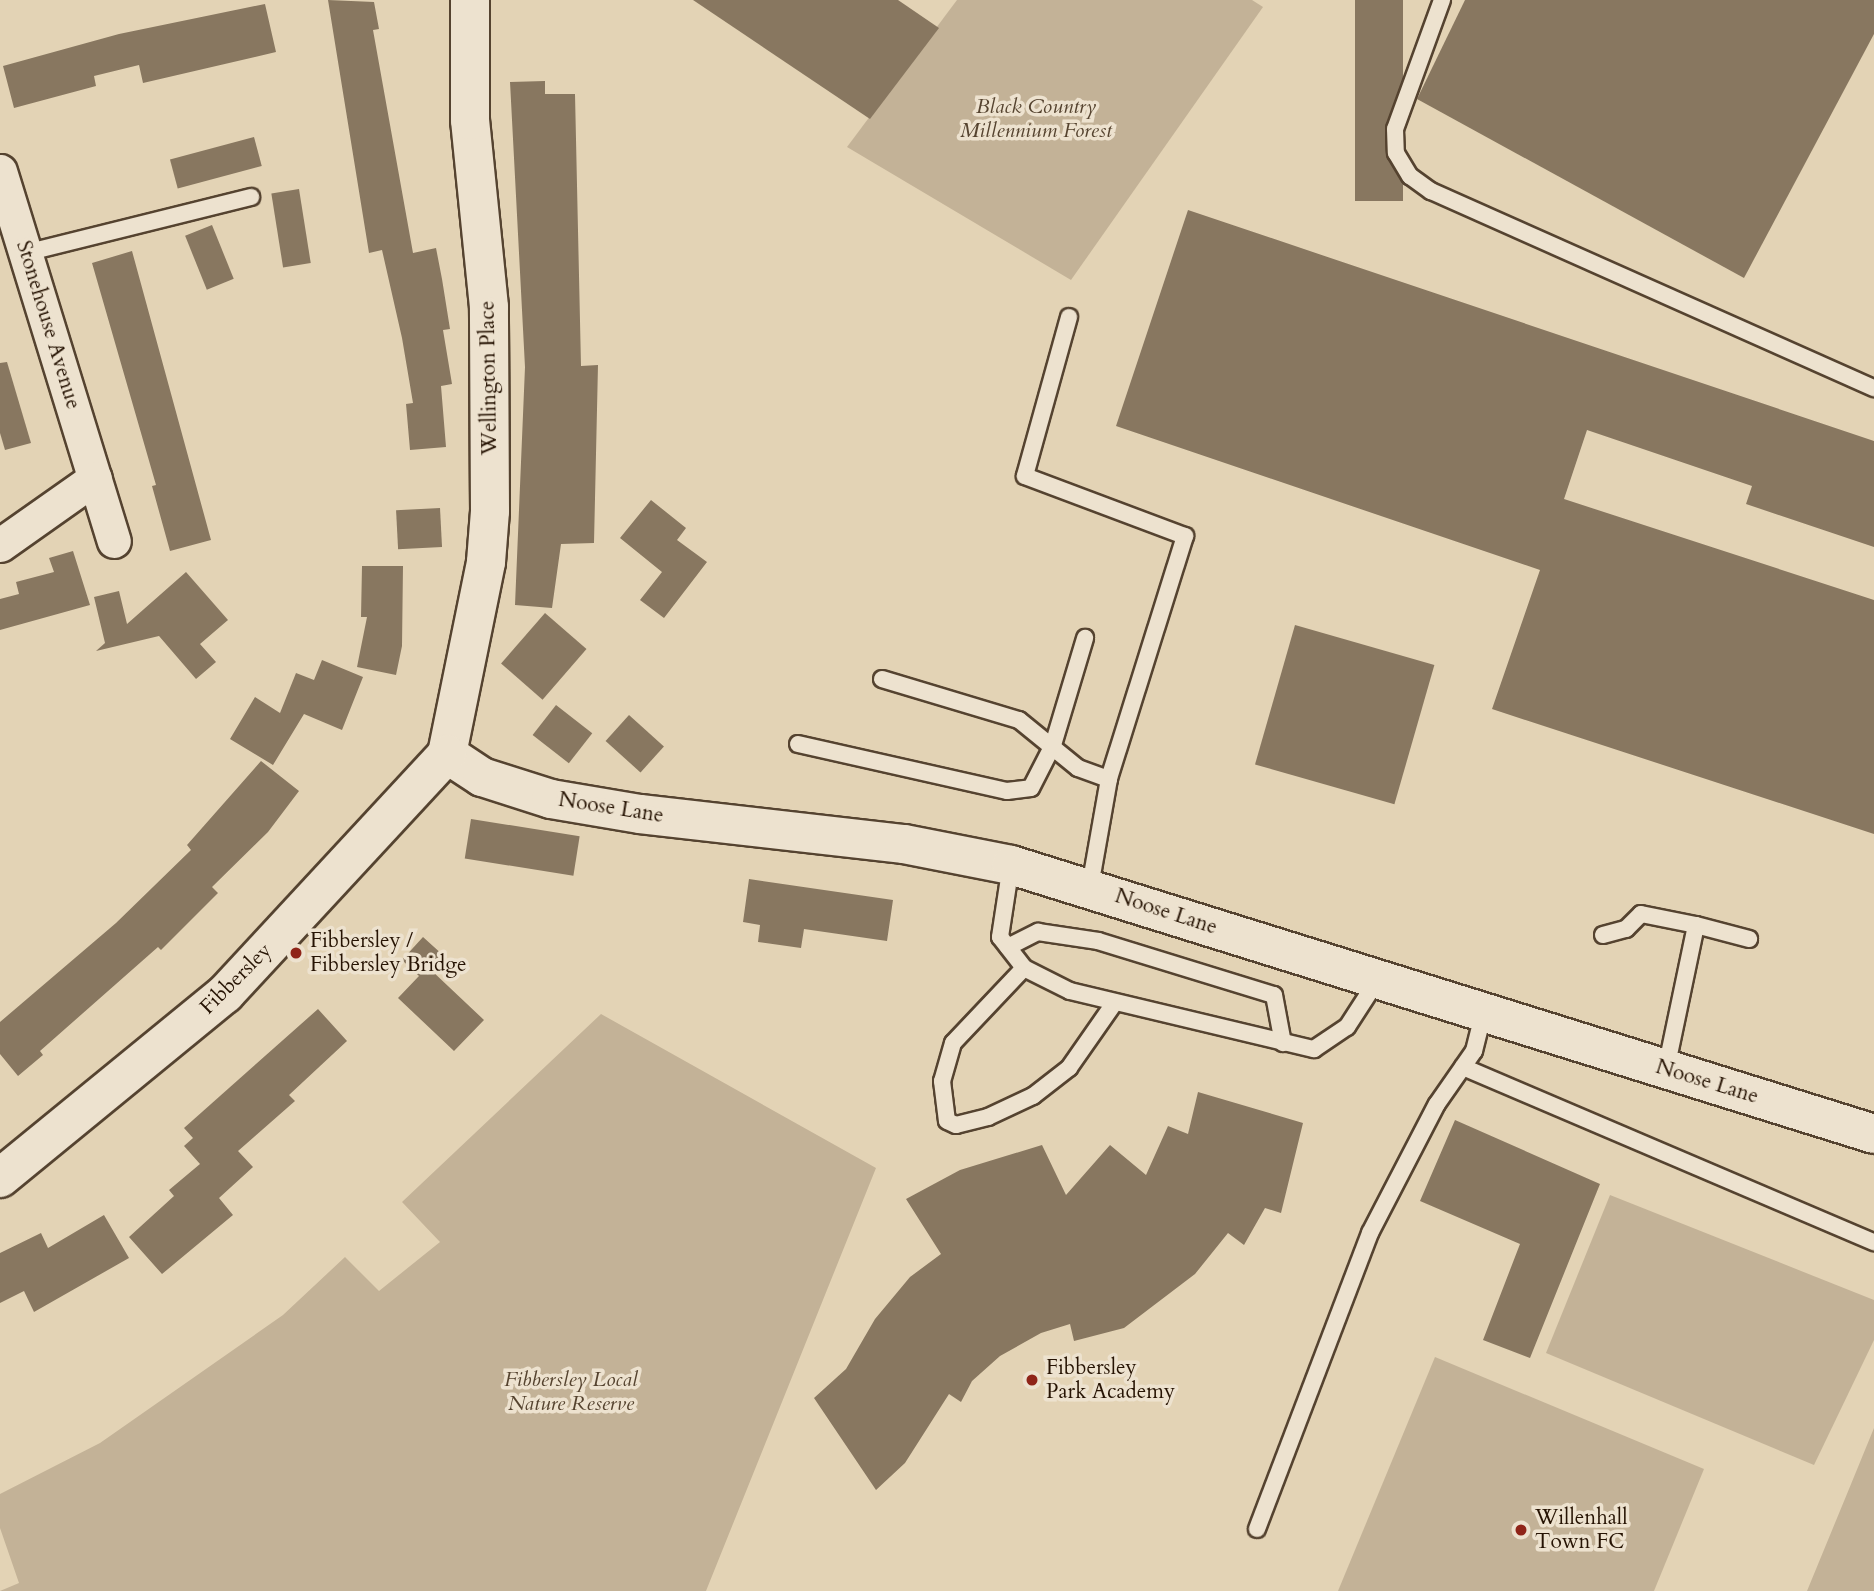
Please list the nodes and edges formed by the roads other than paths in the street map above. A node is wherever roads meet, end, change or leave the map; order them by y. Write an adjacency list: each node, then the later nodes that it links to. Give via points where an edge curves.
1 (470, 0): 15 (street, Wellington Place, via 470,120 489,307 490,511 486,562)
2 (1442, 0): 7 (lane, via 1395,129 1396,153 1410,176 1431,191)
3 (0, 172): 5 (street, Stonehouse Avenue)
4 (251, 197): 5 (lane)
5 (25, 253): 8 (street, Stonehouse Avenue)
6 (1069, 317): 16 (lane, via 1025,476 1185,536)
7 (1874, 388)
8 (95, 478): 9 (street, Stonehouse Avenue); 10 (street)
9 (114, 541)
10 (0, 545)
11 (1085, 639): 14 (lane)
12 (882, 679): 14 (lane, via 1019,720)
13 (798, 744): 14 (lane, via 1007,791 1031,788)
14 (1053, 745): 16 (lane, via 1078,768)
15 (447, 754): 17 (street, Noose Lane, via 482,778 551,799 640,814 904,844); 31 (street, Fibbersley, via 225,994)
16 (1109, 779): 18 (lane)
17 (1011, 865): 18 (street, Noose Lane); 22 (lane, via 1000,937)
18 (1090, 887): 24 (street, Noose Lane)
19 (1696, 925): 20 (lane, via 1641,914 1626,929); 21 (lane); 29 (lane)
20 (1603, 935)
21 (1749, 939)
22 (1008, 947): 23 (lane); 27 (lane, via 1038,932 1098,942 1275,995)
23 (1024, 968): 25 (lane, via 1070,991); 25 (lane, via 953,1043 942,1081 947,1121 956,1125 988,1117 1033,1096 1069,1068)
24 (1378, 979): 26 (street, Noose Lane); 27 (lane, via 1347,1027 1314,1049)
25 (1115, 1002): 27 (lane)
26 (1484, 1011): 28 (lane, via 1474,1051); 29 (street, Noose Lane)
27 (1283, 1044)
28 (1463, 1067): 32 (lane); 33 (lane, via 1437,1104 1370,1233)
29 (1665, 1069): 30 (street, Noose Lane)
30 (1874, 1134)
31 (0, 1178)
32 (1874, 1242)
33 (1257, 1529)

